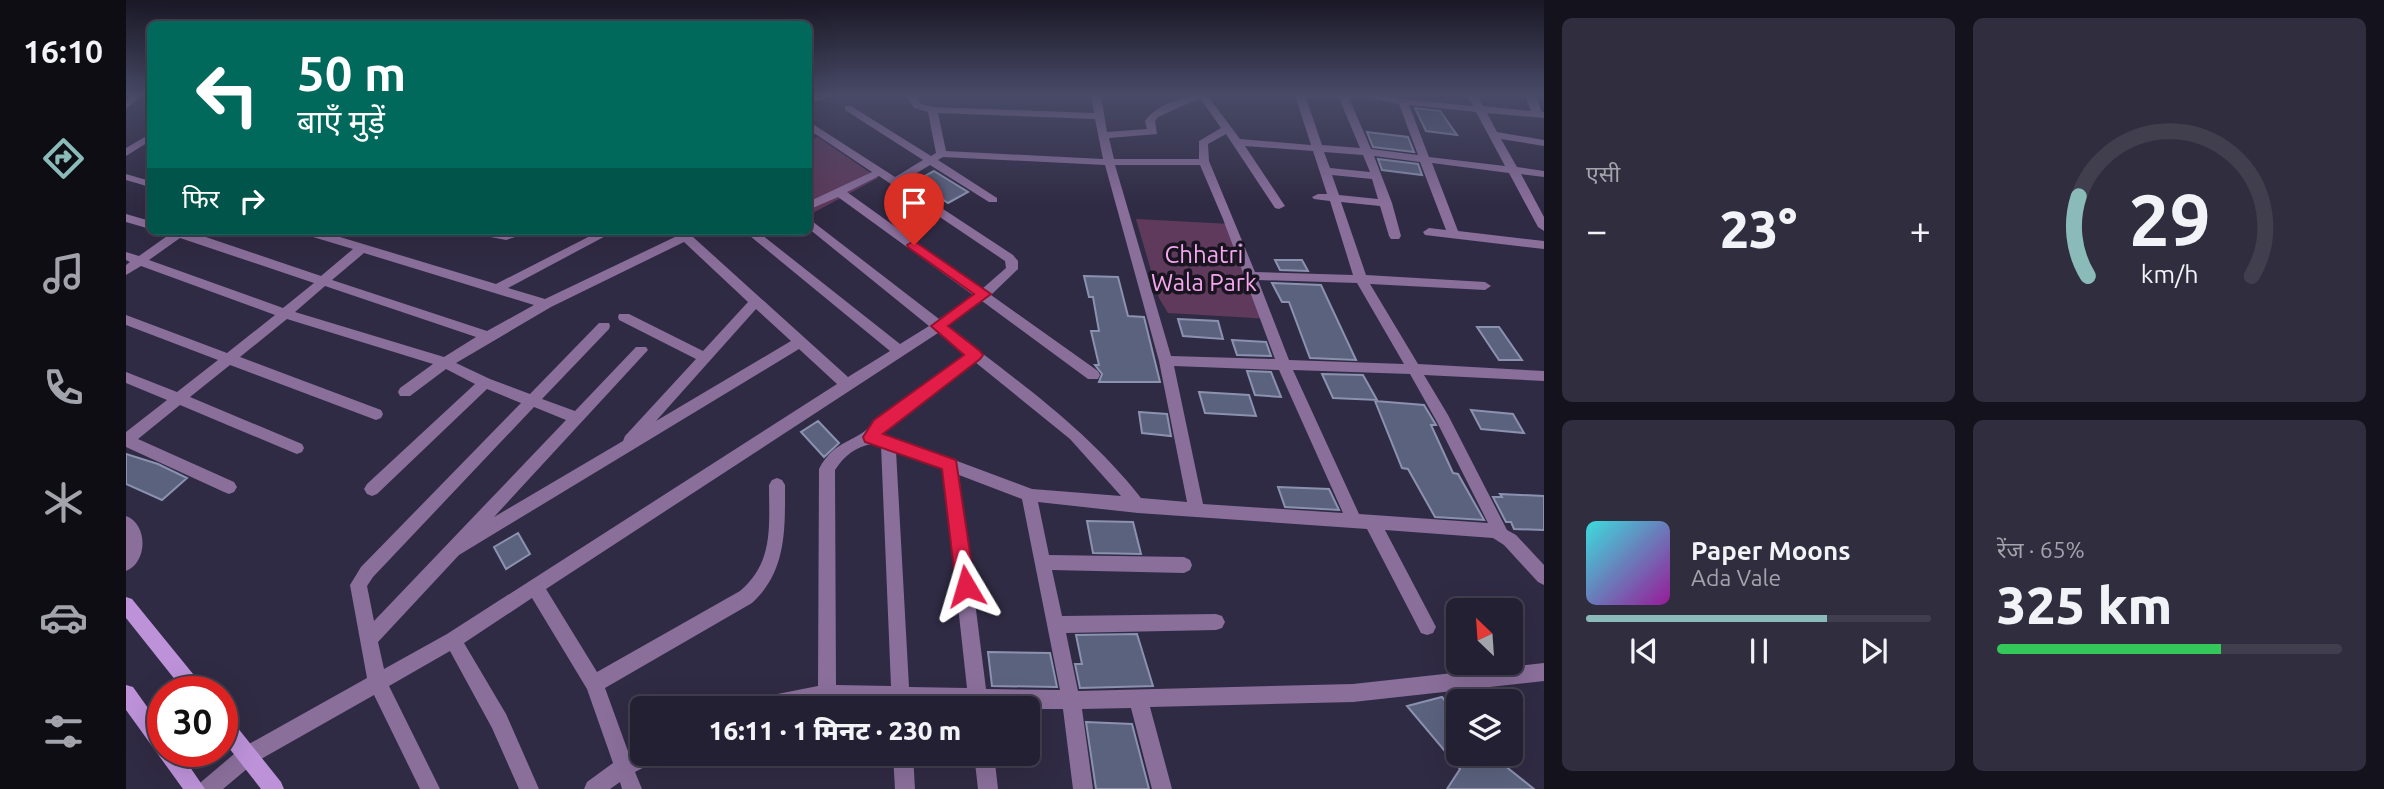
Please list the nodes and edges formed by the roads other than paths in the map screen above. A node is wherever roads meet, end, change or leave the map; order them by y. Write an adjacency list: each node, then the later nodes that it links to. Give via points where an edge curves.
1 (820, 132): 27 (street)
2 (884, 132): 22 (street)
3 (937, 132): 20 (street)
4 (1103, 132): 12 (street)
5 (1153, 132): 12 (street)
6 (1223, 132): 23 (street, via 1203,142)
7 (1228, 132): 15 (street)
8 (1313, 132): 17 (street)
9 (1358, 132): 18 (street)
10 (1416, 132): 21 (street)
11 (1494, 132): 13 (street)
12 (1104, 135): 24 (street)
13 (1496, 135): 16 (street); 25 (street)
14 (147, 139): 19 (street)
15 (1236, 142): 17 (street); 39 (street)
16 (1544, 142)
17 (1318, 147): 18 (street); 26 (street)
18 (1366, 152): 21 (street); 29 (street)
19 (126, 153)
20 (941, 154): 22 (street); 24 (street)
21 (1427, 159): 25 (street); 45 (street)
22 (929, 161): 31 (street); 36 (street)
23 (1204, 161): 24 (street); 59 (street)
24 (1109, 162): 79 (street)
25 (1512, 170): 28 (street); 43 (street)
26 (1327, 171): 29 (street); 35 (street)
27 (880, 172): 31 (street); 33 (street)
28 (1544, 174)
29 (1377, 176): 37 (street)
30 (126, 177): 32 (street)
31 (895, 181): 64 (street, via 1012,261 1012,269)
32 (147, 183)
33 (839, 192): 38 (street); 64 (street)
34 (1318, 197): 35 (street)
35 (1334, 198): 37 (street); 60 (street)
36 (993, 200)
37 (1386, 203): 53 (street)
38 (812, 205)
39 (1279, 206)
40 (126, 218): 41 (street)
41 (147, 224)
42 (812, 225): 71 (street)
43 (1544, 227)
44 (1429, 232): 45 (street)
45 (1453, 234): 54 (street)
46 (173, 235): 57 (street)
47 (186, 235): 61 (street)
48 (320, 235): 55 (street)
49 (601, 235): 63 (street)
50 (683, 235): 66 (street)
51 (689, 235): 65 (street)
52 (755, 235): 75 (street)
53 (1395, 236)
54 (1544, 245)
55 (362, 248): 61 (street); 63 (street)
56 (126, 256): 57 (street)
57 (141, 261): 58 (street); 67 (street)
58 (126, 271)
59 (1250, 276): 60 (street); 81 (street)
60 (1361, 279): 62 (street); 82 (street)
61 (324, 281): 67 (street); 72 (street)
62 (1485, 286)
63 (497, 289): 66 (street)
64 (984, 294): 71 (street); 83 (street)
65 (756, 301): 73 (street); 77 (street)
66 (545, 304): 72 (street)
67 (285, 314): 78 (street); 80 (street)
68 (624, 317): 77 (street)
69 (126, 320): 78 (street)
70 (604, 326): 90 (street)
71 (938, 326): 75 (street); 76 (street)
72 (487, 336): 80 (street)
73 (800, 342): 87 (street); 96 (street)
74 (641, 349): 92 (street)
75 (900, 351): 87 (street)
76 (975, 355): 94 (street, via 880,425); 102 (street, via 1075,435)
77 (704, 357): 96 (street)
78 (230, 358): 89 (street); 91 (street)
79 (1166, 361): 81 (street); 103 (street)
80 (443, 362): 86 (street); 88 (street)
81 (1284, 365): 82 (street); 104 (street)
82 (1412, 369): 84 (street); 107 (street)
83 (1093, 375)
84 (1544, 376)
85 (126, 377): 89 (street)
86 (485, 383): 90 (street); 100 (street)
87 (847, 385): 113 (street)
88 (405, 391)
89 (178, 398): 93 (street); 95 (street)
90 (530, 401): 92 (street); 118 (street, via 360,580)
91 (376, 414)
92 (578, 417): 108 (street)
93 (126, 440): 99 (street)
94 (879, 440): 97 (street); 125 (street, via 858,441 827,469); 128 (street)
95 (297, 448)
96 (621, 450): 108 (street)
97 (950, 465): 101 (street); 129 (street)
98 (777, 485): 123 (street, via 773,565 765,580 746,597)
99 (229, 487)
100 (372, 489)
101 (1030, 495): 102 (street); 109 (street)
102 (1138, 506): 103 (street)
103 (1196, 510): 104 (street)
104 (1354, 521): 105 (street)
105 (1372, 522): 107 (street); 117 (street)
106 (126, 523): 110 (street, via 136,536)
107 (1501, 533): 112 (street)
108 (453, 550): 118 (street)
109 (1044, 562): 111 (street); 116 (street)
110 (126, 563)
111 (1184, 565)
112 (1544, 577)
113 (534, 586): 119 (street); 123 (street)
114 (126, 605): 121 (main road)
115 (1216, 622): 116 (street)
116 (1055, 625): 131 (street)
117 (1427, 627)
118 (369, 639): 122 (street)
119 (453, 640): 122 (street); 145 (street, via 499,720)
120 (1544, 672): 130 (street, via 1353,693)
121 (184, 676)
122 (377, 682): 135 (street); 144 (street)
123 (594, 684): 140 (street)
124 (126, 694): 133 (main road)
125 (827, 694): 126 (street); 127 (street)
126 (816, 696)
127 (845, 696)
128 (900, 696)
129 (977, 696)
130 (1138, 699): 131 (street); 151 (street)
131 (1072, 700): 132 (street); 150 (street)
132 (1040, 701)
133 (147, 723)
134 (238, 744): 135 (main road)
135 (247, 755): 142 (street); 143 (main road)
136 (630, 764): 140 (street)
137 (904, 766): 148 (street)
138 (985, 766): 149 (street)
139 (179, 767): 141 (main road)
140 (624, 767): 146 (street); 147 (street)
141 (195, 789)
142 (208, 789)
143 (274, 789)
144 (430, 789)
145 (529, 789)
146 (594, 789)
147 (632, 789)
148 (905, 789)
149 (988, 789)
150 (1083, 789)
151 (1162, 789)

